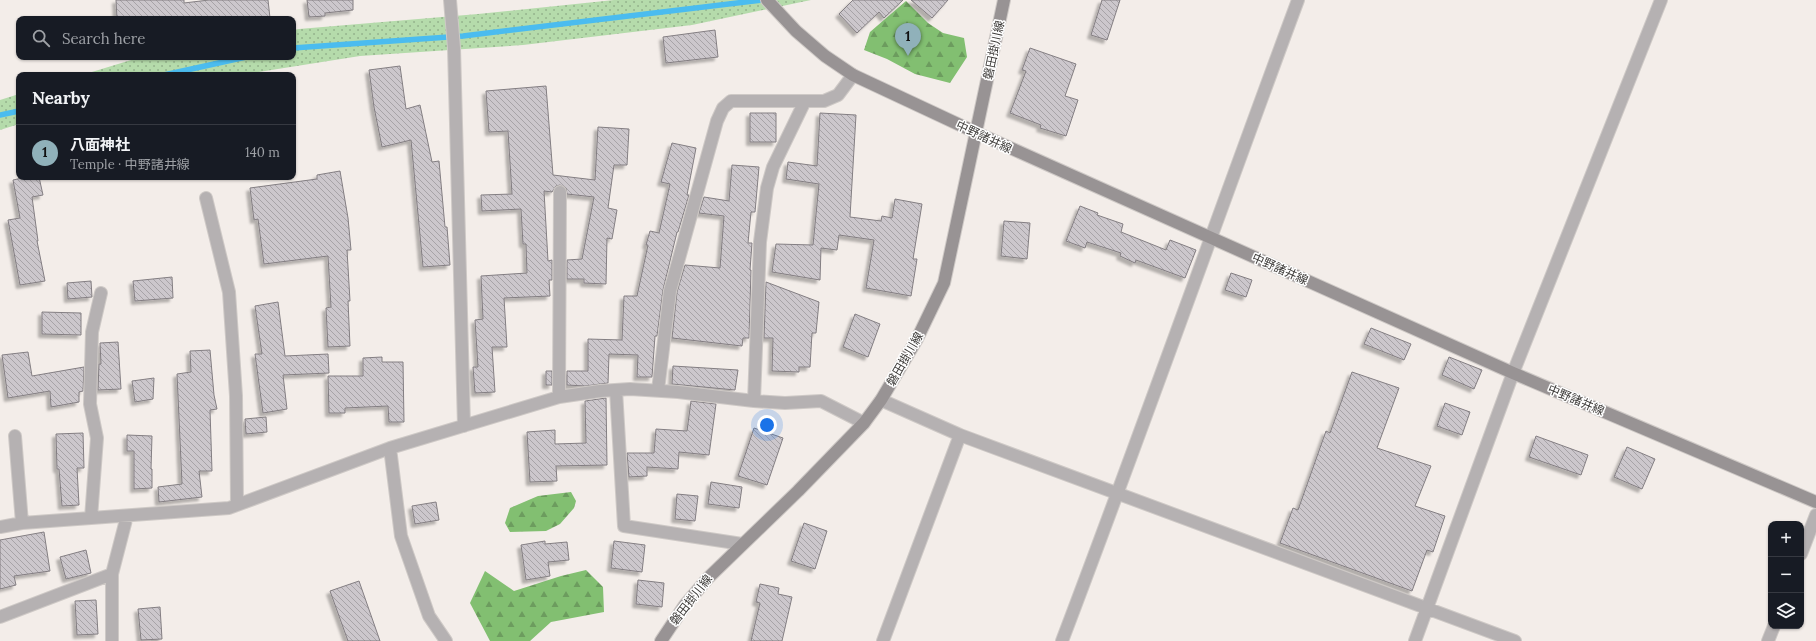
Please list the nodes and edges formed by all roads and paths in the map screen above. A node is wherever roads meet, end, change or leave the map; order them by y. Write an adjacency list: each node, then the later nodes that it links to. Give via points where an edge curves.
1 (450, 0): 20 (street, via 454,48)
2 (767, 0): 6 (main road, 中野諸井線, via 796,31 825,56)
3 (1004, 0): 8 (main road, 磐田掛川線)
4 (1298, 0): 11 (street)
5 (1661, 0): 13 (street)
6 (853, 75): 7 (street, via 838,95 824,101); 8 (main road, 中野諸井線)
7 (805, 101): 15 (street, via 731,101 723,108 670,292); 18 (street, via 773,166 767,188 760,242)
8 (977, 133): 11 (main road, 中野諸井線); 17 (main road, 磐田掛川線, via 944,283 917,339)
9 (560, 192): 16 (street)
10 (206, 198): 26 (street, via 229,292 236,396)
11 (1209, 238): 13 (main road, 中野諸井線); 24 (street)
12 (101, 293): 29 (street, via 92,332 90,404 96,438)
13 (1513, 374): 25 (main road, 中野諸井線); 35 (street)
14 (616, 390): 15 (street); 16 (street); 32 (street, via 624,526)
15 (658, 390): 18 (street)
16 (559, 397): 20 (street)
17 (881, 400): 19 (main road, 磐田掛川線); 21 (street)
18 (754, 401): 19 (street, via 821,401)
19 (864, 423): 32 (main road, 磐田掛川線)
20 (464, 426): 23 (street)
21 (960, 435): 24 (street); 41 (street)
22 (15, 436): 30 (street)
23 (390, 448): 26 (street); 39 (street, via 401,536 429,616)
24 (1118, 493): 35 (street); 42 (street)
25 (1816, 502)
26 (237, 505): 28 (street, via 229,508)
27 (1816, 515): 33 (street)
28 (127, 516): 29 (street); 34 (street)
29 (91, 518): 30 (street)
30 (22, 524): 31 (street)
31 (0, 527)
32 (742, 544): 40 (main road, 磐田掛川線, via 685,605)
33 (1804, 546)
34 (112, 574): 36 (street); 38 (street)
35 (1426, 609): 43 (street); 44 (street)
36 (0, 617)
37 (1773, 629): 45 (street)
38 (112, 641)
39 (446, 641)
40 (661, 641)
41 (883, 641)
42 (1062, 641)
43 (1415, 641)
44 (1515, 641)
45 (1768, 641)

